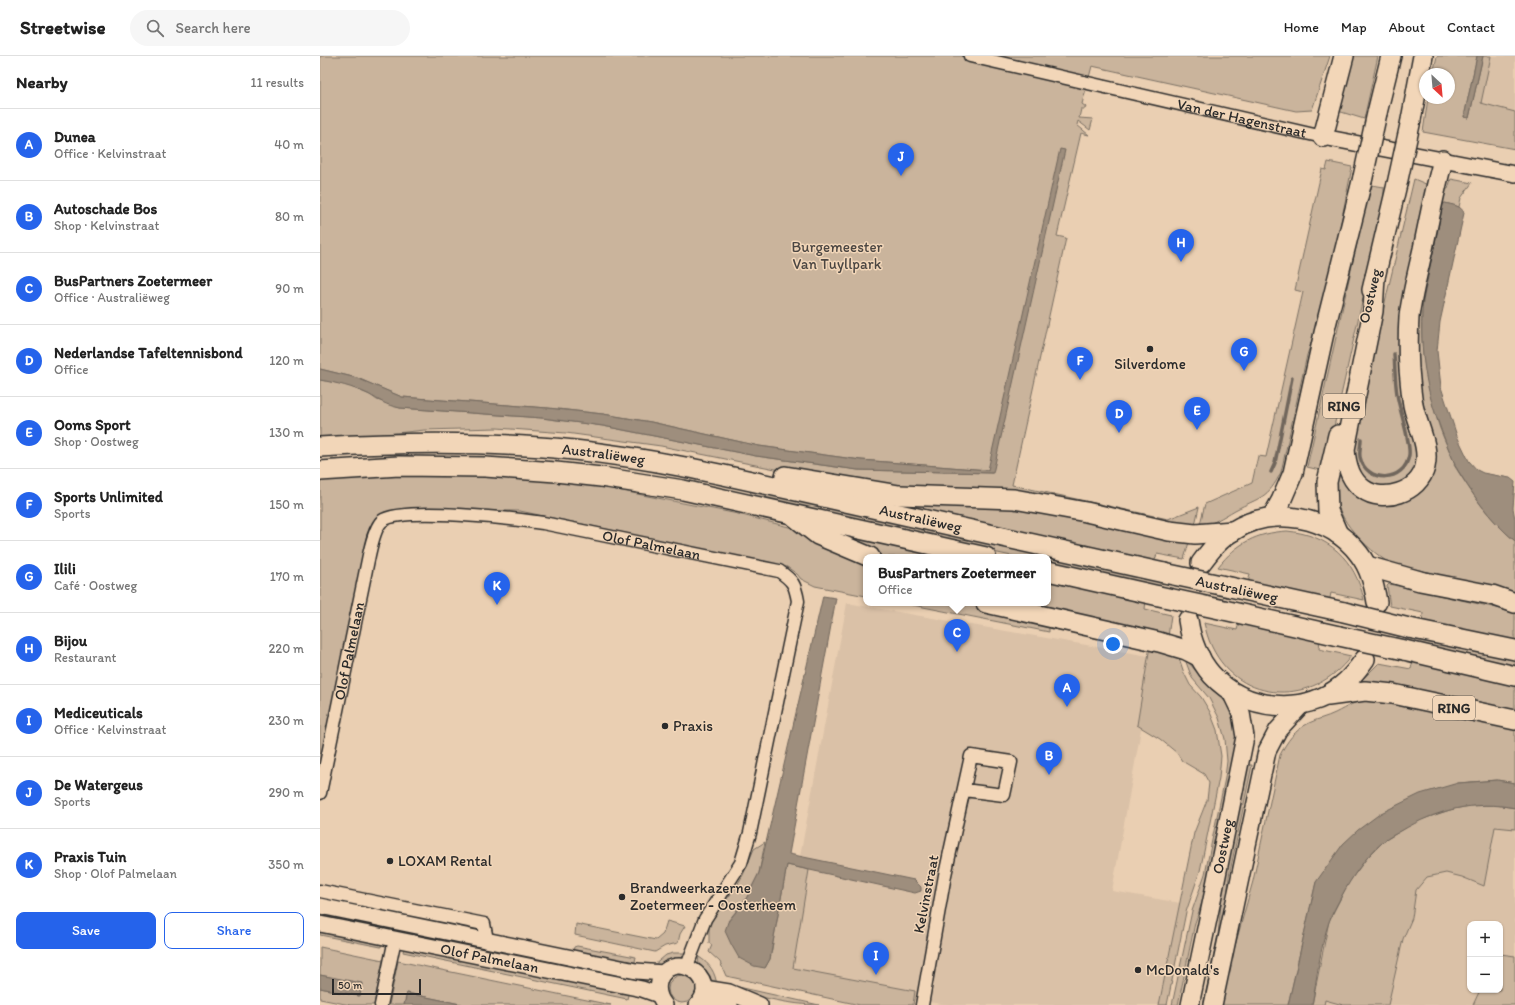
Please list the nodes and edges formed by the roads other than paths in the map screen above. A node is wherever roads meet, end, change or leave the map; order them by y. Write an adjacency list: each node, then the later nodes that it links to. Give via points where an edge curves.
1 (970, 56): 5 (street, Van der Hagenstraat)
2 (1344, 56): 5 (main road)
3 (1390, 56): 13 (main road, RING, bridge, via 1293,473)
4 (1424, 56): 8 (main road, Oostweg / RING, bridge)
5 (1323, 137): 6 (street, Van der Hagenstraat)
6 (1443, 160): 7 (street, Van der Hagenstraat); 8 (main road, via 1409,317 1409,369 1414,406 1426,451 1425,468 1410,488 1389,495 1369,493 1362,489 1353,479 1344,449 1373,311)
7 (1515, 174)
8 (1375, 278): 15 (main road, Oostweg / RING, via 1328,482 1328,511)
9 (320, 447): 11 (main road, Australiëweg, via 384,443 521,446 656,461)
10 (320, 471): 12 (main road, Australiëweg, via 399,466 485,467 556,472 683,490)
11 (729, 476): 14 (main road, via 760,472 899,495 1014,499 1169,531 1195,534); 25 (main road, Australiëweg, bridge)
12 (791, 513): 16 (main road, via 818,535); 17 (main road, Australiëweg)
13 (1272, 517): 14 (main road, RING, via 1251,522); 15 (main road, RING, via 1295,517 1318,523)
14 (1233, 531): 18 (main road, RING, via 1215,545)
15 (1338, 534): 19 (main road, RING, via 1359,554)
16 (863, 554)
17 (973, 554)
18 (1201, 563)
19 (1366, 566): 21 (main road, RING, via 1374,583); 22 (main road, via 1420,581 1492,595)
20 (1051, 572): 28 (main road, Australiëweg, bridge)
21 (1377, 602)
22 (1515, 603)
23 (999, 606): 26 (main road, via 1158,642)
24 (1188, 620): 26 (main road, RING, via 1194,645)
25 (1515, 650)
26 (1200, 657): 29 (main road, RING, via 1213,675)
27 (1365, 659): 30 (main road, RING, via 1354,674)
28 (1515, 676)
29 (1230, 690): 31 (main road, RING, via 1246,699 1264,704); 48 (main road, Oostweg, via 1241,713 1245,736)
30 (1325, 696): 31 (main road, RING); 32 (main road, RING, via 1365,691 1386,693)
31 (1302, 704): 49 (main road, Oostweg, via 1278,730 1267,751)
32 (1515, 720)
33 (964, 790): 47 (street, Kelvinstraat, via 945,874)
34 (320, 793): 40 (street, Olof Palmelaan, via 369,555 381,521 397,515 419,514 511,518 779,571 790,578 795,586 798,601 750,834 740,863 705,918)
35 (320, 891): 39 (street, Olof Palmelaan, via 484,924)
36 (320, 906): 39 (street, Olof Palmelaan)
37 (320, 924): 38 (street, Olof Palmelaan)
38 (394, 939): 43 (street, Olof Palmelaan, via 642,989); 44 (street)
39 (487, 940): 41 (street, Olof Palmelaan, via 636,971)
40 (687, 966): 41 (street, via 671,968); 42 (street, via 699,974 703,981)
41 (664, 973): 43 (street, via 658,987)
42 (701, 998): 45 (street); 46 (street, via 729,992)
43 (662, 1000)
44 (381, 1005)
45 (730, 1005)
46 (760, 1005)
47 (922, 1005)
48 (1190, 1005)
49 (1213, 1005)

